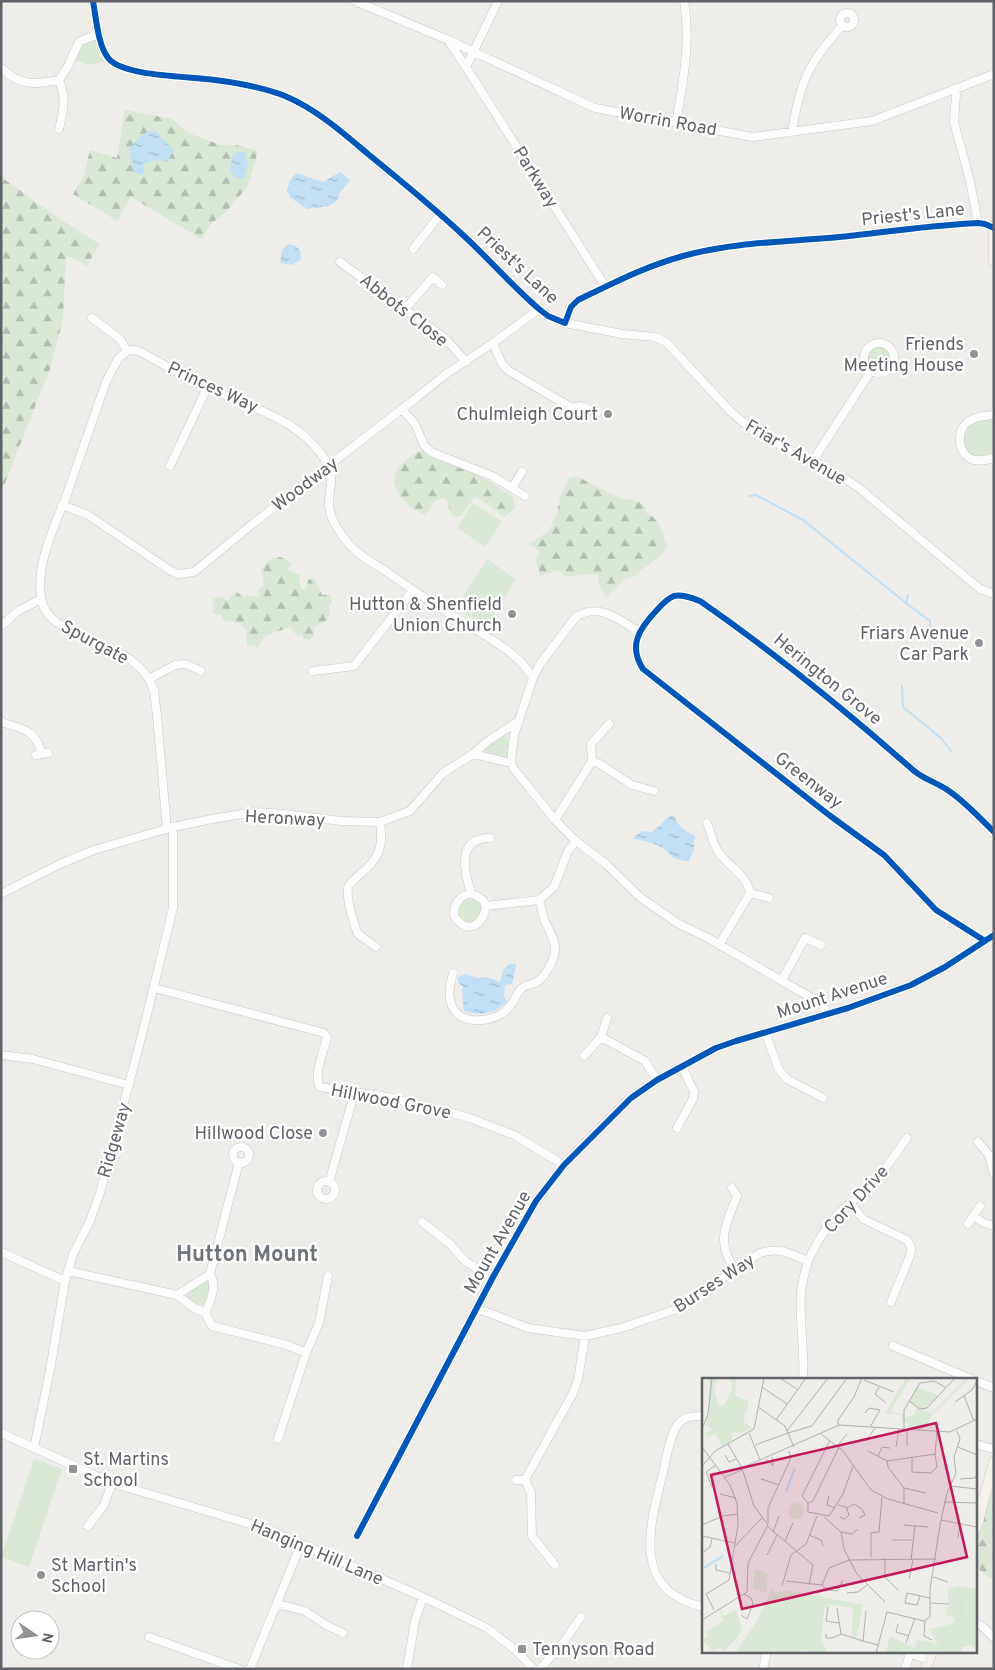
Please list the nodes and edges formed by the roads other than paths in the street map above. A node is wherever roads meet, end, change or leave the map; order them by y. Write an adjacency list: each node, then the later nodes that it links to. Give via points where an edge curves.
1 (93, 1): 6 (street, Priest's Lane)
2 (354, 1): 7 (street, Worrin Road)
3 (498, 1): 8 (street)
4 (684, 1): 14 (street, via 686,49)
5 (843, 25): 16 (street, via 809,68 795,111)
6 (99, 34): 12 (street, via 79,42); 17 (street, Priest's Lane, via 108,59 124,68 155,75 237,83 300,103 357,144)
7 (446, 39): 8 (street, Worrin Road); 9 (street, Parkway)
8 (475, 52): 9 (street); 14 (street, Worrin Road, via 595,108)
9 (466, 67): 24 (street, Parkway)
10 (1, 68): 12 (street, via 16,80 25,82 35,84)
11 (994, 74): 13 (street, Worrin Road)
12 (59, 80): 15 (street, via 65,99)
13 (954, 89): 16 (street, Worrin Road, via 872,121); 18 (street, via 954,122)
14 (676, 123): 16 (street, Worrin Road, via 753,137)
15 (60, 128)
16 (792, 133)
17 (440, 214): 20 (street); 26 (street, Priest's Lane)
18 (978, 223): 19 (street, Priest's Lane); 24 (street, Priest's Lane, via 760,243 707,251 640,269)
19 (994, 229): 22 (main road)
20 (413, 249)
21 (340, 262): 25 (street, Abbots Close)
22 (994, 262)
23 (442, 285): 25 (street, via 432,277)
24 (605, 286): 28 (street, Priest's Lane, via 570,307)
25 (405, 309): 31 (street, Abbots Close, via 446,339)
26 (539, 309): 28 (street, Priest's Lane); 29 (street, Woodway)
27 (92, 318): 30 (street, via 120,340)
28 (565, 323): 38 (street, Friar's Avenue, via 655,337 666,342 742,422)
29 (493, 343): 31 (street, Woodway); 35 (street, via 502,364 509,371 572,408 581,406)
30 (126, 351): 33 (street, Princes Way, via 139,352); 44 (street, via 109,376)
31 (466, 362): 34 (street, Woodway, bridge)
32 (871, 371): 38 (street)
33 (207, 388): 39 (street); 40 (street, Princes Way, via 283,420 298,430)
34 (402, 410): 40 (street, Woodway); 42 (street, via 415,424 431,452 492,476)
35 (597, 413)
36 (994, 415): 37 (street, via 971,419 963,426 959,445 971,459)
37 (994, 458)
38 (812, 462): 46 (street, Friar's Avenue, via 860,488 980,589)
39 (170, 466)
40 (329, 466): 44 (street, Woodway, via 194,572 186,574 171,571 88,515); 45 (street, via 331,488 328,507 343,536 355,550)
41 (522, 472): 42 (street)
42 (512, 488): 43 (street)
43 (525, 496)
44 (62, 505): 47 (street, via 44,558)
45 (413, 590): 51 (street, via 506,648); 53 (street, via 354,666)
46 (994, 594)
47 (41, 599): 48 (street, via 18,611); 55 (street, Spurgate, via 50,618 130,659)
48 (1, 626)
49 (639, 632): 50 (street, via 611,615 598,611 581,613 568,625); 68 (street, Herington Grove, via 667,600 675,596 700,601 766,648 920,776 952,793); 78 (street, Greenway, via 634,650 643,669 884,855 936,910)
50 (540, 664): 51 (street); 54 (street)
51 (526, 666): 54 (street)
52 (200, 671): 55 (street, via 186,664 175,665)
53 (314, 671)
54 (533, 678): 57 (street)
55 (149, 679): 67 (street, Spurgate, via 154,690)
56 (1, 722): 59 (street, via 34,735)
57 (517, 722): 60 (street, Heronway); 62 (street)
58 (609, 724): 61 (street, via 591,744)
59 (42, 754)
60 (473, 754): 62 (street); 65 (street, Heronway, via 436,779 410,811)
61 (592, 761): 63 (street, via 632,785); 64 (street)
62 (511, 762): 64 (street)
63 (654, 791)
64 (555, 820): 70 (street)
65 (380, 822): 67 (street, Heronway, via 254,812); 81 (street, via 379,852 368,868 349,884 348,892 358,934)
66 (707, 823): 71 (street, via 717,850 745,879)
67 (170, 828): 73 (street, Heronway, via 94,850); 84 (street, Ridgeway, via 173,908)
68 (994, 832)
69 (490, 838): 72 (street, via 479,838 466,852 465,874)
70 (576, 841): 75 (street, via 568,851 554,887); 79 (street, via 648,903)
71 (750, 892): 74 (street); 79 (street)
72 (471, 893): 76 (street, via 483,900); 76 (street, via 460,898 455,906 454,915 462,924 470,927 477,924 484,918)
73 (1, 894)
74 (769, 898)
75 (539, 900): 76 (street); 82 (street, via 555,948 554,958 544,975 536,983 522,988 514,1003 503,1013 478,1021 462,1017 452,1006 449,993)
76 (486, 906)
77 (994, 935): 78 (street, Mount Avenue)
78 (985, 941): 85 (street, Mount Avenue, via 911,985)
79 (719, 945): 83 (street)
80 (820, 945): 83 (street, via 805,938)
81 (376, 947)
82 (452, 972)
83 (782, 980): 85 (street, via 822,1004)
84 (154, 988): 93 (street, Ridgeway); 94 (street, Hillwood Grove, via 324,1033 327,1038 317,1075 318,1084 325,1089)
85 (828, 1014): 87 (street, Mount Avenue)
86 (607, 1018): 88 (street)
87 (765, 1032): 91 (street, Mount Avenue, via 716,1048); 95 (street, via 779,1070 787,1079)
88 (601, 1037): 90 (street); 92 (street, via 646,1061)
89 (1, 1055): 93 (street, via 33,1059)
90 (584, 1056)
91 (682, 1066): 92 (street, Mount Avenue); 96 (street, via 694,1092)
92 (657, 1080): 100 (street, Mount Avenue, via 631,1098)
93 (130, 1085): 115 (street, Ridgeway, via 95,1207)
94 (355, 1091): 100 (street, Hillwood Grove, via 449,1111 491,1125); 102 (street)
95 (823, 1098)
96 (677, 1128)
97 (906, 1138): 106 (street, Cory Drive, via 877,1180)
98 (978, 1142): 101 (street, via 990,1155)
99 (239, 1162): 116 (street)
100 (564, 1164): 118 (street, Mount Avenue, via 536,1201)
101 (994, 1174)
102 (329, 1182)
103 (732, 1188): 105 (street)
104 (746, 1193): 105 (street)
105 (737, 1196): 114 (street, via 723,1243)
106 (850, 1203): 113 (street, Cory Drive, via 824,1232); 121 (street, via 863,1219 907,1240 910,1245 910,1256)
107 (980, 1206): 108 (street)
108 (973, 1216): 110 (street); 111 (street)
109 (422, 1222): 118 (street, via 450,1244 466,1262)
110 (968, 1224)
111 (994, 1226)
112 (1, 1252): 119 (street)
113 (808, 1262): 114 (street, Burses Way, via 783,1250 771,1250); 127 (street, via 801,1295)
114 (735, 1269): 124 (street, Burses Way, via 674,1310)
115 (68, 1270): 119 (street, Ridgeway); 120 (street)
116 (210, 1274): 120 (street); 123 (street, via 213,1290)
117 (328, 1276): 126 (street, via 319,1323)
118 (493, 1277): 122 (street, Mount Avenue)
119 (65, 1281): 135 (street, Ridgeway)
120 (177, 1295): 123 (street)
121 (891, 1302)
122 (476, 1308): 124 (street, Burses Way, via 528,1328); 143 (street, Mount Avenue)
123 (205, 1312): 126 (street, via 212,1326)
124 (585, 1336): 138 (street, via 578,1380 572,1395)
125 (893, 1346): 128 (street)
126 (306, 1353): 133 (street)
127 (803, 1378)
128 (969, 1378)
129 (978, 1382): 130 (street)
130 (994, 1388)
131 (702, 1416): 148 (street, via 684,1418 674,1432 659,1486 649,1546 654,1571 666,1589 682,1600)
132 (1, 1433): 135 (street, Hanging Hill Lane)
133 (278, 1439)
134 (978, 1445): 136 (street)
135 (34, 1448): 140 (street, Hanging Hill Lane)
136 (994, 1449)
137 (994, 1462): 141 (main road)
138 (526, 1478): 139 (street); 145 (street, via 530,1492 532,1536)
139 (516, 1480)
140 (112, 1483): 142 (street, via 104,1505); 144 (street, Hanging Hill Lane, via 251,1523)
141 (978, 1522)
142 (88, 1526)
143 (357, 1536)
144 (301, 1544): 146 (street, Hanging Hill Lane); 147 (street)
145 (555, 1565)
146 (423, 1597): 157 (street, Hanging Hill Lane, via 487,1628 514,1648); 160 (street, via 415,1620)
147 (278, 1604): 151 (street, via 306,1611); 159 (street)
148 (702, 1606)
149 (576, 1609): 162 (street, via 585,1617)
150 (978, 1624): 153 (street)
151 (343, 1633)
152 (149, 1636): 158 (street)
153 (994, 1638)
154 (767, 1652): 163 (street)
155 (907, 1653): 156 (street); 164 (street)
156 (929, 1660)
157 (525, 1666): 161 (street, Hanging Hill Lane)
158 (239, 1669)
159 (250, 1669)
160 (406, 1669)
161 (534, 1669)
162 (540, 1669)
163 (763, 1669)
164 (905, 1669)

